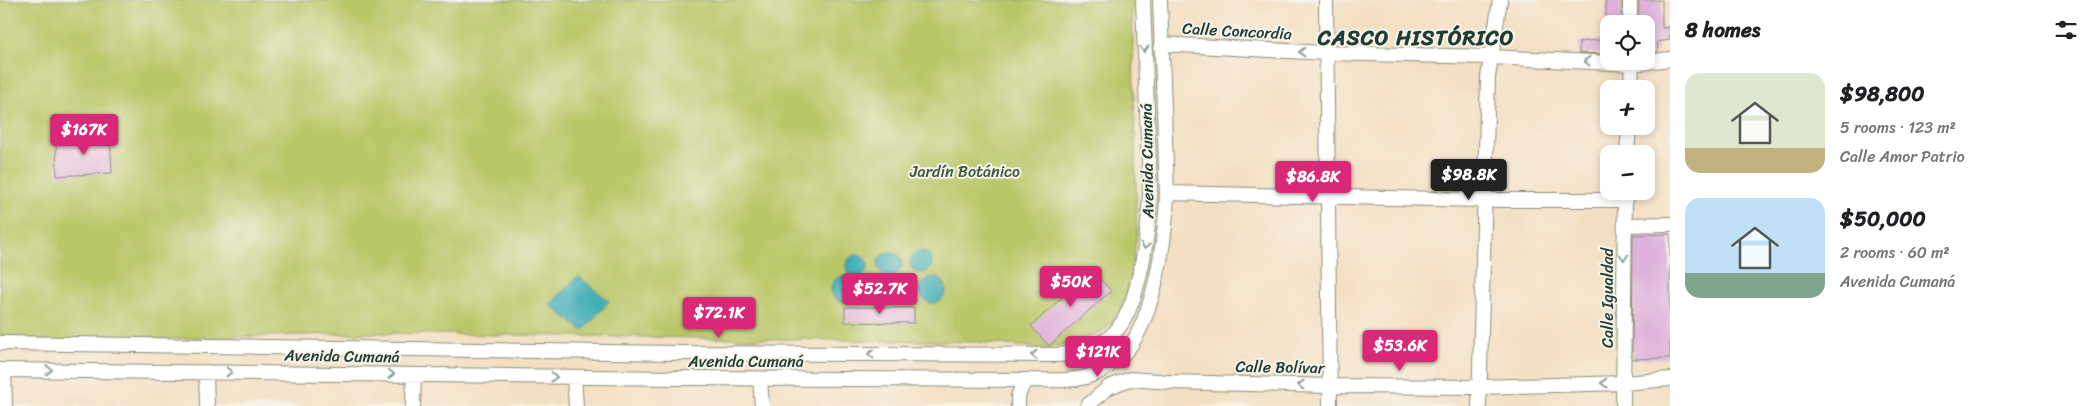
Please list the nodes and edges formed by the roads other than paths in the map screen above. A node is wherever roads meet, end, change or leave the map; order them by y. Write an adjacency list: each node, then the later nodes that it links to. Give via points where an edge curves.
1 (1142, 0): 20 (street, Avenida Cumaná, one-way to 20, via 1150,193 1145,247 1122,324 1105,341 1085,352 1058,355 680,353)
2 (1160, 0): 7 (street, Avenida Cumaná)
3 (1326, 0): 8 (street)
4 (1500, 0): 9 (street)
5 (1630, 0): 6 (street)
6 (1630, 15)
7 (1161, 44): 8 (street, Calle Concordia, one-way to 7); 13 (street, Avenida Cumaná)
8 (1326, 54): 9 (street, Calle Concordia); 14 (street)
9 (1490, 57): 12 (street, Calle Concordia, one-way to 9); 16 (street)
10 (1670, 59): 11 (street, Calle Concordia)
11 (1655, 60)
12 (1600, 61)
13 (1167, 193): 14 (street); 27 (street, Avenida Cumaná, via 1158,268 1142,322 1128,349 1091,375)
14 (1327, 196): 16 (street); 29 (street)
15 (1600, 197): 16 (street)
16 (1483, 200): 30 (street)
17 (1625, 200): 19 (street, Calle Igualdad)
18 (1670, 224): 19 (street)
19 (1625, 225): 28 (street, Calle Igualdad, one-way to 28)
20 (0, 343)
21 (2, 370): 22 (street, Avenida Cumaná, one-way to 22); 31 (street)
22 (206, 372): 23 (street, Avenida Cumaná, one-way to 23); 32 (street)
23 (414, 375): 24 (street, Avenida Cumaná, one-way to 24); 33 (street)
24 (574, 377): 25 (street, Avenida Cumaná); 34 (street)
25 (760, 379): 27 (street, Avenida Cumaná); 35 (street)
26 (1670, 379): 28 (street, Calle Bolívar)
27 (1025, 380): 36 (street, via 1018,396)
28 (1624, 382): 30 (street, Calle Bolívar, one-way to 30); 40 (street, Calle Igualdad)
29 (1330, 386): 30 (street, Calle Bolívar); 37 (street, Calle Bolívar, one-way to 37, via 1130,379 1110,387); 38 (street)
30 (1479, 387): 39 (street)
31 (5, 406)
32 (207, 406)
33 (413, 406)
34 (576, 406)
35 (762, 406)
36 (1018, 406)
37 (1087, 406)
38 (1330, 406)
39 (1479, 406)
40 (1623, 406)

